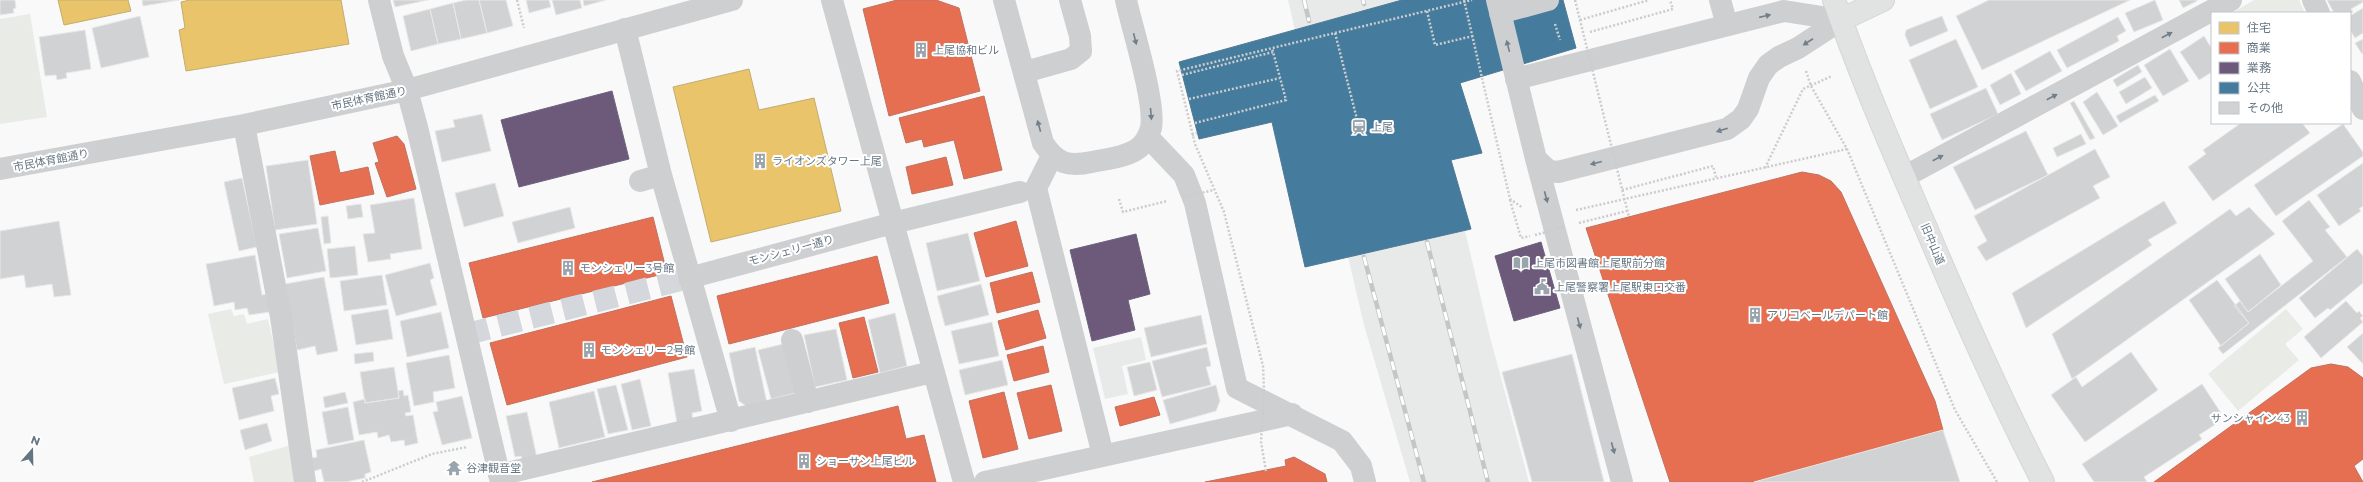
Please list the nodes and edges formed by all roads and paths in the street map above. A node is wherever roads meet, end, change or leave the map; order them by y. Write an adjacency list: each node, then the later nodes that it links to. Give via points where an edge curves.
1 (379, 0): 42 (street, via 393,56)
2 (517, 0): 26 (path)
3 (732, 0): 27 (street, 市民体育館通り)
4 (832, 0): 71 (street)
5 (1004, 0): 35 (street)
6 (1070, 0): 35 (street, via 1080,36 1081,51 1071,59)
7 (1126, 0): 50 (street, one-way to 50, via 1151,114)
8 (1464, 0): 30 (path)
9 (1472, 0): 20 (path, bridge)
10 (1548, 0): 19 (street)
11 (1575, 0): 23 (path, bridge)
12 (1649, 0): 23 (path)
13 (1670, 0): 29 (path, via 1673,9)
14 (1720, 0): 25 (street)
15 (1834, 0): 24 (main road, 旧中山道)
16 (1883, 0): 24 (main road)
17 (2231, 0): 58 (street, one-way to 17)
18 (2312, 0): 21 (street)
19 (1498, 6): 39 (street, one-way to 19)
20 (1427, 11): 28 (path, bridge); 30 (path, via 1435,45)
21 (2318, 12)
22 (1555, 20): 31 (path, via 1559,41)
23 (1580, 20): 61 (path, bridge)
24 (1841, 20): 25 (street, one-way to 24, via 1784,11); 53 (street, one-way to 53, via 1768,65 1759,78 1748,109 1740,119 1726,129 1558,172 1549,172); 58 (main road, 旧中山道)
25 (1727, 25): 39 (street)
26 (524, 28)
27 (625, 29): 42 (street, 市民体育館通り); 56 (street)
28 (1335, 33): 32 (path, bridge); 47 (path)
29 (1582, 34)
30 (1473, 36): 65 (path)
31 (1566, 39)
32 (1272, 48): 33 (path, bridge); 49 (path, bridge, via 1177,71)
33 (1273, 52): 36 (path); 38 (path)
34 (1804, 63): 41 (path)
35 (1025, 72): 52 (street, one-way to 35, via 1043,143)
36 (1182, 75)
37 (1832, 76): 41 (path)
38 (1280, 78): 43 (path); 45 (path, via 1286,100)
39 (1516, 79): 53 (street)
40 (2351, 83): 44 (street)
41 (1811, 86): 51 (path); 55 (path, via 1803,89)
42 (408, 90): 46 (street, 市民体育館通り); 78 (street)
43 (1189, 99)
44 (2363, 109)
45 (1195, 123)
46 (244, 124): 54 (street, 市民体育館通り); 82 (street, via 281,316)
47 (1359, 127)
48 (1197, 133): 49 (path, bridge)
49 (1192, 134): 60 (path, bridge)
50 (1148, 137): 52 (street, via 1140,147 1128,154 1076,166); 76 (street, via 1184,174 1195,203 1237,388)
51 (1847, 149): 55 (path); 88 (path, via 1955,410)
52 (1052, 156): 79 (street, via 1036,188)
53 (1536, 159): 87 (street, one-way to 87)
54 (0, 169)
55 (1764, 169): 57 (path)
56 (662, 175): 59 (street); 72 (street)
57 (1716, 177): 61 (path, via 1713,166); 68 (path)
58 (1904, 177): 89 (main road, 旧中山道, via 2015,427)
59 (640, 181)
60 (1214, 190): 64 (path, bridge); 80 (path, bridge, via 1224,212 1263,366 1260,442)
61 (1622, 190): 69 (path, bridge)
62 (1020, 192): 71 (street, モンシェリー通り)
63 (1120, 199): 66 (path, via 1123,212)
64 (1176, 199)
65 (1510, 199): 67 (path); 69 (path, bridge, via 1521,238)
66 (1168, 201)
67 (1528, 211)
68 (1569, 212)
69 (1627, 212): 70 (path, bridge)
70 (1629, 217)
71 (892, 223): 72 (street, モンシェリー通り); 74 (street)
72 (690, 278): 77 (street)
73 (792, 340): 75 (street)
74 (932, 372): 75 (street); 84 (street)
75 (808, 402): 77 (street)
76 (1292, 414): 79 (street); 86 (street, via 1342,441 1361,466)
77 (732, 421): 81 (street)
78 (492, 442): 81 (street); 83 (path, via 432,454)
79 (1103, 455): 85 (street)
80 (1266, 471)
81 (500, 478)
82 (305, 482)
83 (362, 482)
84 (964, 482)
85 (985, 482)
86 (1365, 482)
87 (1622, 482)
88 (1997, 482)
89 (2044, 482)

